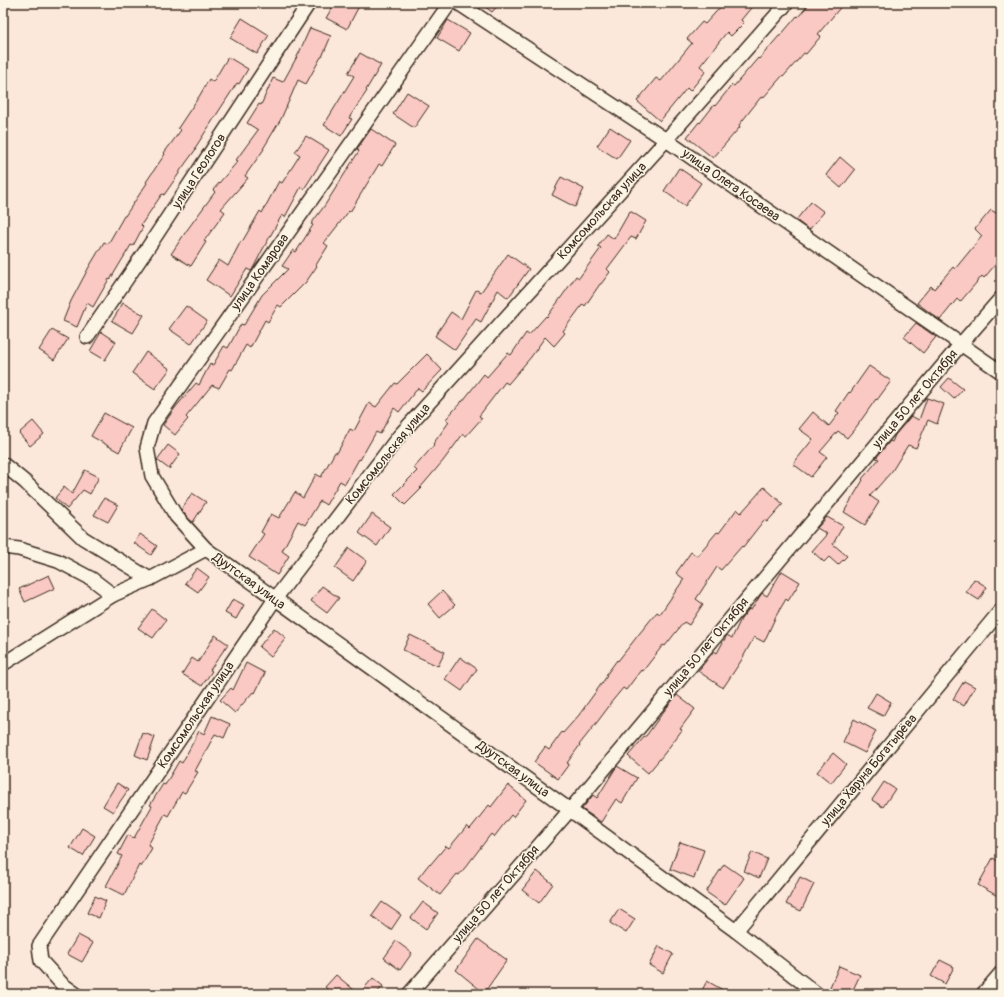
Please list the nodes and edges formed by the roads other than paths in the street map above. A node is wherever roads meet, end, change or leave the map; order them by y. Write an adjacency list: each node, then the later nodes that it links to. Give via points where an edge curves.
1 (309, 3): 7 (street, улица Геологов)
2 (450, 3): 12 (street, улица Комарова, via 154,423 147,448 152,476 176,516)
3 (458, 3): 5 (street, улица Олега Косаева)
4 (787, 3): 5 (street, Комсомольская улица)
5 (666, 140): 8 (street, улица Олега Косаева); 15 (street, Комсомольская улица, via 399,436)
6 (1001, 298): 8 (street, улица 50 лет Октября)
7 (87, 337)
8 (961, 344): 9 (street, улица Олега Косаева); 18 (street, улица 50 лет Октября)
9 (1001, 372)
10 (3, 464): 13 (street, via 83,538)
11 (3, 547): 14 (street, via 19,549 58,561)
12 (206, 549): 13 (street); 15 (street, Дуутская улица)
13 (150, 578): 14 (street)
14 (113, 595): 17 (street)
15 (275, 599): 18 (street, Дуутская улица); 21 (street, Комсомольская улица, via 39,946 41,961 62,984)
16 (1001, 610): 19 (street, улица Харуна Богатырёва)
17 (3, 664)
18 (570, 810): 19 (street, Дуутская улица); 22 (street, улица 50 лет Октября)
19 (736, 931): 23 (street, Дуутская улица)
20 (1001, 973): 24 (street)
21 (76, 994)
22 (409, 994)
23 (817, 994)
24 (983, 994)

